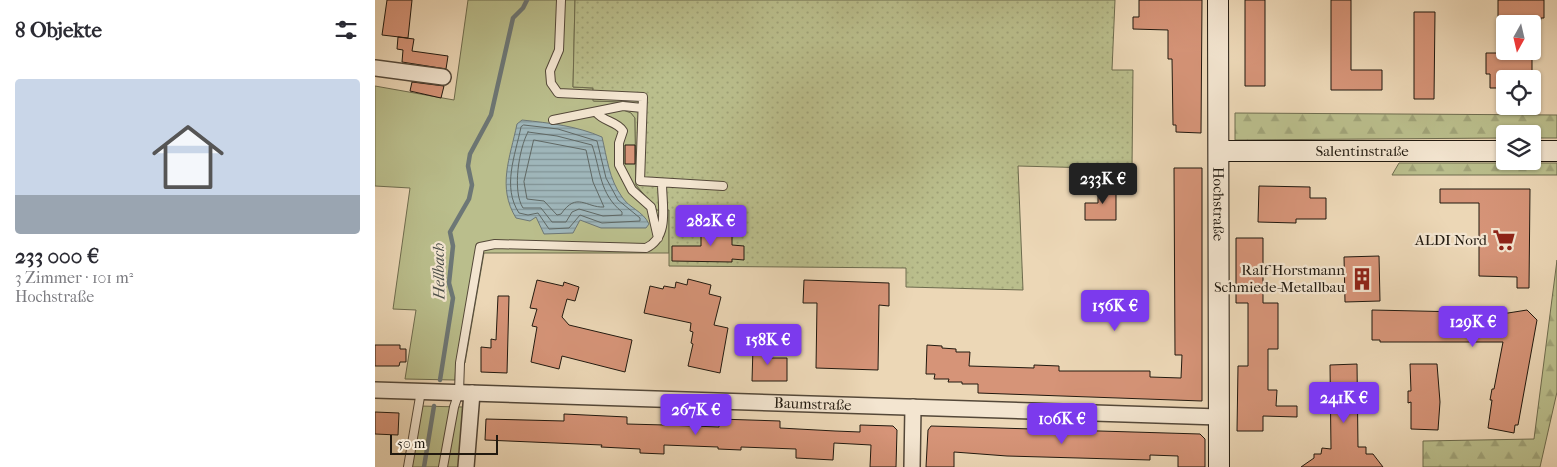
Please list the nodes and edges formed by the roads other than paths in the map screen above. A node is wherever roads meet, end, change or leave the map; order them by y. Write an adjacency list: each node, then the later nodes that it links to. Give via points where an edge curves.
1 (561, 0): 5 (lane, via 559,50 549,71 551,83 558,93 643,97)
2 (1218, 0): 9 (street, Hochstraße)
3 (375, 68): 4 (street)
4 (443, 77)
5 (643, 108): 6 (lane, via 623,106); 12 (lane, via 640,181)
6 (596, 112): 7 (lane); 14 (lane, via 623,131 619,143 619,165 632,190 651,207)
7 (553, 120)
8 (1557, 150): 11 (street)
9 (1220, 151): 10 (street, Salentinstraße); 19 (street, Hochstraße)
10 (1496, 151)
11 (1541, 151)
12 (662, 183): 13 (lane); 14 (lane, via 662,233)
13 (723, 186)
14 (659, 239): 17 (lane, via 646,248 495,244 481,247 460,363)
15 (375, 390): 16 (street, Baumstraße)
16 (421, 391): 17 (street, Baumstraße); 20 (lane)
17 (465, 393): 18 (street, Baumstraße); 21 (lane, via 453,407); 22 (street)
18 (913, 407): 19 (street, Baumstraße); 23 (street)
19 (1219, 417): 24 (street, Hochstraße)
20 (408, 467)
21 (443, 467)
22 (466, 467)
23 (912, 467)
24 (1219, 467)

